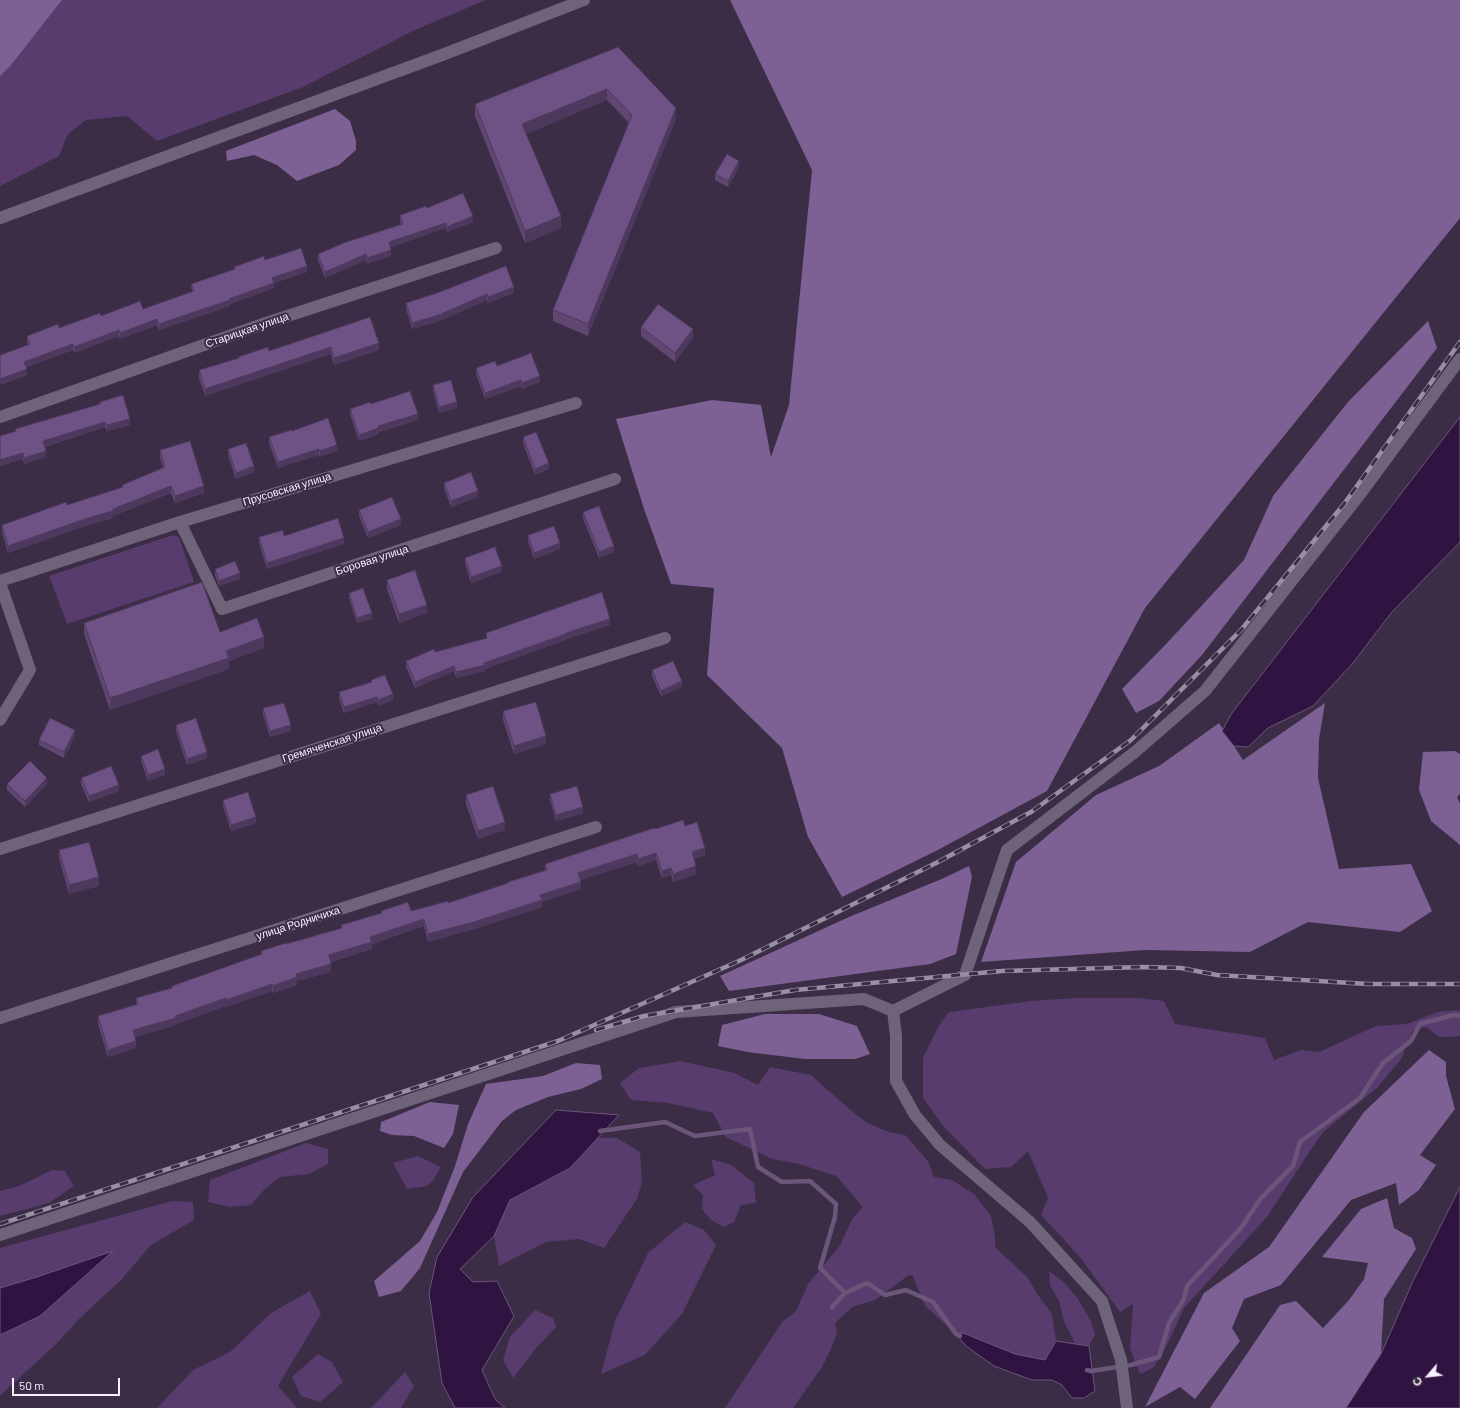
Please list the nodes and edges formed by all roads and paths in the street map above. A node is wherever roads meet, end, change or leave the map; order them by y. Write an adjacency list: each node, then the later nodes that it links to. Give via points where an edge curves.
1 (584, 0): 2 (street)
2 (0, 218)
3 (496, 248): 6 (street, Старицкая улица, via 266,323)
4 (1460, 359): 14 (street, via 1362,494 1205,691 1135,752 1006,850 965,975)
5 (576, 403): 8 (street, Прусовская улица)
6 (0, 417)
7 (615, 479): 8 (street, Боровая улица, via 222,609)
8 (180, 522): 9 (street, Прусовская улица)
9 (0, 582): 11 (street, via 30,670)
10 (665, 638): 13 (street, Гремяченская улица)
11 (0, 720)
12 (596, 827): 15 (street, улица Родничиха)
13 (0, 849)
14 (894, 1011): 16 (street, via 864,999 676,1012); 17 (street, via 896,1081 915,1115 940,1146 1030,1222 1102,1301 1121,1360)
15 (0, 1018)
16 (0, 1235)
17 (1127, 1408)

